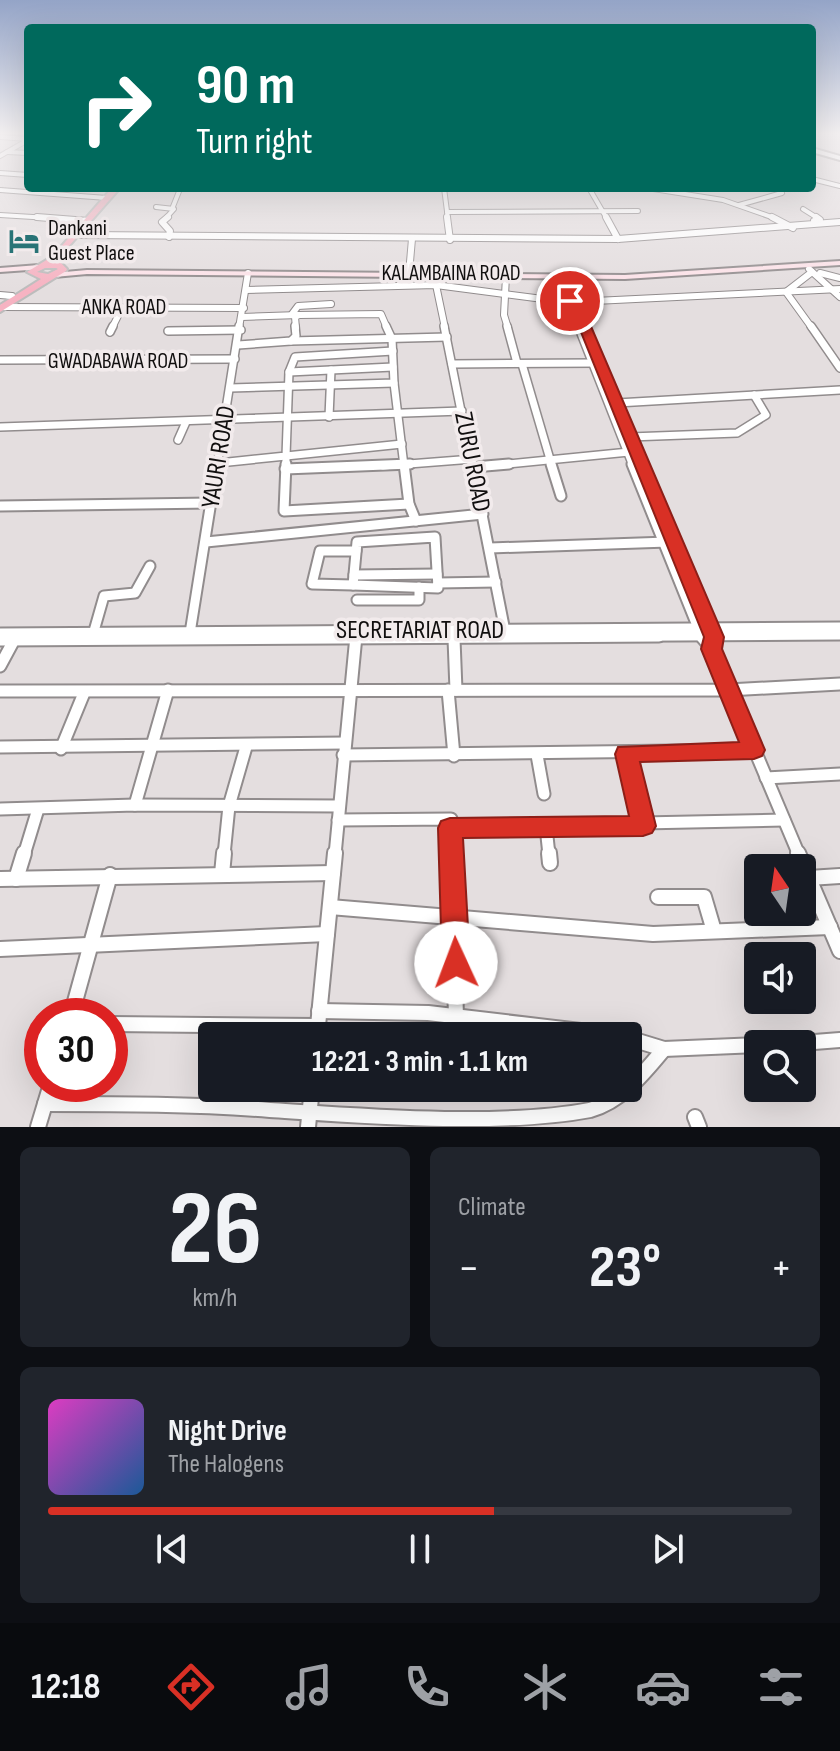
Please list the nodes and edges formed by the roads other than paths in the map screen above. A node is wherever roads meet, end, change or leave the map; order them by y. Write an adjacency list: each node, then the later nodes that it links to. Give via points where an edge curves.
1 (0, 190): 2 (street)
2 (24, 192)
3 (27, 192): 11 (street)
4 (114, 192): 11 (highway)
5 (116, 192): 25 (highway)
6 (179, 192): 14 (street)
7 (444, 192): 17 (street)
8 (591, 192): 18 (street)
9 (682, 192): 12 (street)
10 (782, 193): 12 (street)
11 (107, 198): 20 (highway)
12 (738, 205): 23 (street)
13 (156, 207): 14 (street)
14 (172, 209): 26 (street, via 174,213 162,222)
15 (803, 209): 23 (street, via 820,220)
16 (638, 211): 18 (street)
17 (447, 212): 18 (street); 29 (street)
18 (601, 212): 28 (street)
19 (0, 215): 20 (street)
20 (88, 221): 34 (highway, via 56,258)
21 (840, 222): 22 (street)
22 (830, 224): 23 (street); 24 (street)
23 (796, 225): 28 (street)
24 (840, 230)
25 (81, 235): 26 (street); 31 (highway, via 62,257)
26 (169, 237): 27 (street)
27 (412, 239): 29 (street); 36 (street)
28 (618, 239): 29 (street)
29 (450, 240)
30 (840, 262): 32 (main road); 36 (main road, KALAMBAINA ROAD, via 628,274)
31 (62, 267): 34 (highway); 36 (main road, KALAMBAINA ROAD); 37 (highway)
32 (813, 269): 40 (main road); 41 (street); 44 (street); 46 (street)
33 (0, 270): 34 (main road)
34 (37, 270): 37 (highway); 49 (highway)
35 (248, 273): 37 (main road); 38 (main road); 50 (street, YAURI ROAD)
36 (409, 273)
37 (53, 275): 53 (highway)
38 (503, 276): 39 (main road); 45 (street); 47 (street)
39 (567, 277): 40 (main road); 51 (street)
40 (582, 277): 51 (street)
41 (840, 278)
42 (436, 285): 43 (street); 45 (street); 60 (street, ZURU ROAD)
43 (330, 288): 50 (street, via 267,289); 52 (street)
44 (838, 292): 46 (street)
45 (494, 293): 47 (street)
46 (787, 293): 51 (street); 71 (street)
47 (503, 294): 51 (street); 68 (street)
48 (0, 295): 49 (street)
49 (12, 296): 53 (highway)
50 (244, 303): 54 (street, ANKA ROAD); 56 (street, ANKA ROAD); 57 (street, YAURI ROAD)
51 (571, 303): 69 (street)
52 (331, 304): 55 (street); 56 (street, via 298,306)
53 (1, 307): 54 (street, ANKA ROAD)
54 (122, 308): 59 (street)
55 (330, 313): 56 (street); 61 (street, via 381,314)
56 (296, 314): 62 (street, via 296,336)
57 (241, 330): 58 (street); 63 (street, YAURI ROAD)
58 (168, 331)
59 (110, 332)
60 (447, 337): 61 (street); 67 (street, ZURU ROAD)
61 (392, 339): 62 (street); 64 (street)
62 (291, 341): 63 (street)
63 (238, 345): 65 (street, YAURI ROAD)
64 (393, 351): 70 (street); 73 (street, via 298,356)
65 (235, 359): 66 (street, GWADABAWA ROAD); 77 (street, YAURI ROAD)
66 (0, 360)
67 (452, 364): 68 (street); 81 (street, ZURU ROAD)
68 (520, 364): 69 (street); 94 (street)
69 (596, 364): 80 (street); 92 (street)
70 (393, 367): 72 (street); 74 (street)
71 (840, 368)
72 (331, 370): 73 (street); 75 (street)
73 (289, 372): 76 (street)
74 (394, 383): 75 (street); 82 (street)
75 (331, 384): 76 (street); 83 (street)
76 (290, 385): 77 (street); 84 (street)
77 (230, 388): 85 (street, YAURI ROAD)
78 (840, 390): 79 (street)
79 (754, 395): 80 (street); 88 (street, via 766,415 737,433)
80 (617, 403): 88 (street)
81 (462, 411): 82 (street); 97 (street, ZURU ROAD)
82 (397, 414): 83 (street); 90 (street)
83 (329, 417): 84 (street)
84 (288, 419): 85 (street); 93 (street)
85 (224, 421): 86 (street); 96 (street, YAURI ROAD)
86 (186, 422): 87 (street); 89 (street)
87 (0, 427)
88 (630, 437): 91 (street)
89 (178, 440)
90 (402, 444): 93 (street); 95 (street)
91 (636, 451): 92 (street); 107 (street)
92 (624, 452): 94 (street); 106 (street)
93 (286, 456): 96 (street); 98 (street)
94 (550, 457): 97 (street); 99 (street)
95 (404, 462): 97 (street); 98 (street); 101 (street)
96 (219, 463): 100 (street, YAURI ROAD)
97 (473, 463): 103 (street, ZURU ROAD)
98 (285, 469): 101 (street, via 284,511)
99 (561, 496)
100 (211, 503): 102 (street); 105 (street, YAURI ROAD)
101 (409, 504): 104 (street)
102 (0, 506)
103 (483, 514): 104 (street); 108 (street, ZURU ROAD)
104 (416, 521): 105 (street)
105 (206, 542): 122 (street, YAURI ROAD)
106 (664, 542): 107 (street); 108 (street); 119 (street)
107 (676, 542): 124 (street)
108 (490, 548): 113 (street, ZURU ROAD)
109 (356, 551): 111 (street, via 357,542 435,537); 112 (street); 112 (street, via 320,551 312,584)
110 (150, 566): 117 (street, via 135,593 104,596)
111 (438, 578): 112 (street); 113 (street); 114 (street, via 438,588)
112 (354, 580): 114 (street)
113 (496, 582): 121 (street, ZURU ROAD)
114 (419, 587): 115 (street, via 419,600)
115 (357, 600)
116 (840, 627): 124 (street, SECRETARIAT ROAD)
117 (94, 631): 118 (street, SECRETARIAT ROAD); 122 (street, SECRETARIAT ROAD)
118 (0, 633)
119 (699, 633): 121 (street, SECRETARIAT ROAD); 124 (street); 124 (street, SECRETARIAT ROAD)
120 (356, 634): 121 (street, SECRETARIAT ROAD); 122 (street, SECRETARIAT ROAD); 125 (street, SECRETARIAT ROAD); 130 (street)
121 (505, 634): 125 (street, SECRETARIAT ROAD)
122 (190, 635): 127 (street, SECRETARIAT ROAD)
123 (840, 635): 124 (street, SECRETARIAT ROAD)
124 (712, 638): 133 (street)
125 (454, 639): 132 (street)
126 (0, 640): 127 (street, SECRETARIAT ROAD)
127 (14, 640): 128 (street)
128 (0, 666)
129 (840, 684): 133 (street)
130 (350, 689): 131 (street); 132 (street); 140 (street)
131 (168, 690): 135 (street); 137 (street)
132 (452, 690): 133 (street); 144 (street)
133 (728, 690): 141 (street)
134 (0, 691): 135 (street)
135 (84, 693): 139 (street)
136 (0, 747): 139 (street)
137 (150, 747): 138 (street); 139 (street); 148 (street)
138 (246, 747): 140 (street); 149 (street)
139 (61, 749)
140 (344, 749): 144 (street); 152 (street)
141 (754, 750): 142 (street); 146 (street)
142 (626, 754): 143 (street); 154 (street)
143 (537, 755): 144 (street); 147 (street)
144 (454, 756)
145 (840, 774): 146 (street)
146 (766, 778): 153 (street)
147 (544, 794)
148 (135, 805): 149 (street); 151 (street)
149 (229, 806): 152 (street); 160 (street)
150 (0, 809): 151 (street)
151 (38, 809): 165 (street)
152 (338, 813): 156 (street, via 451,819); 159 (street)
153 (784, 820): 154 (street); 157 (street)
154 (642, 823): 155 (street)
155 (546, 827): 156 (street); 158 (street)
156 (450, 828): 169 (street)
157 (799, 854)
158 (550, 863)
159 (333, 873): 160 (street); 168 (street)
160 (222, 874): 161 (street)
161 (110, 875): 165 (street); 173 (street)
162 (840, 876): 163 (street)
163 (816, 878)
164 (0, 879): 165 (street)
165 (16, 879)
166 (816, 894): 170 (street)
167 (658, 897): 171 (street, via 704,897)
168 (330, 907): 169 (street); 172 (street)
169 (454, 918): 171 (street, via 653,934); 177 (street)
170 (830, 927): 171 (street); 175 (street)
171 (714, 931)
172 (327, 934): 173 (street, via 207,943); 178 (street)
173 (90, 943): 174 (street); 176 (street)
174 (1, 951)
175 (840, 951)
176 (76, 998)
177 (456, 1019): 179 (street, via 428,1013); 180 (street)
178 (318, 1022)
179 (338, 1022)
180 (494, 1022)
181 (128, 1024): 182 (street)
182 (198, 1024)
183 (840, 1040): 185 (street)
184 (642, 1042): 187 (street)
185 (816, 1042)
186 (744, 1046): 187 (street)
187 (664, 1049): 190 (street, via 622,1097)
188 (45, 1104): 189 (street, via 171,1105); 192 (street)
189 (309, 1120): 191 (street)
190 (563, 1122): 191 (street)
191 (392, 1124)
192 (38, 1127)

